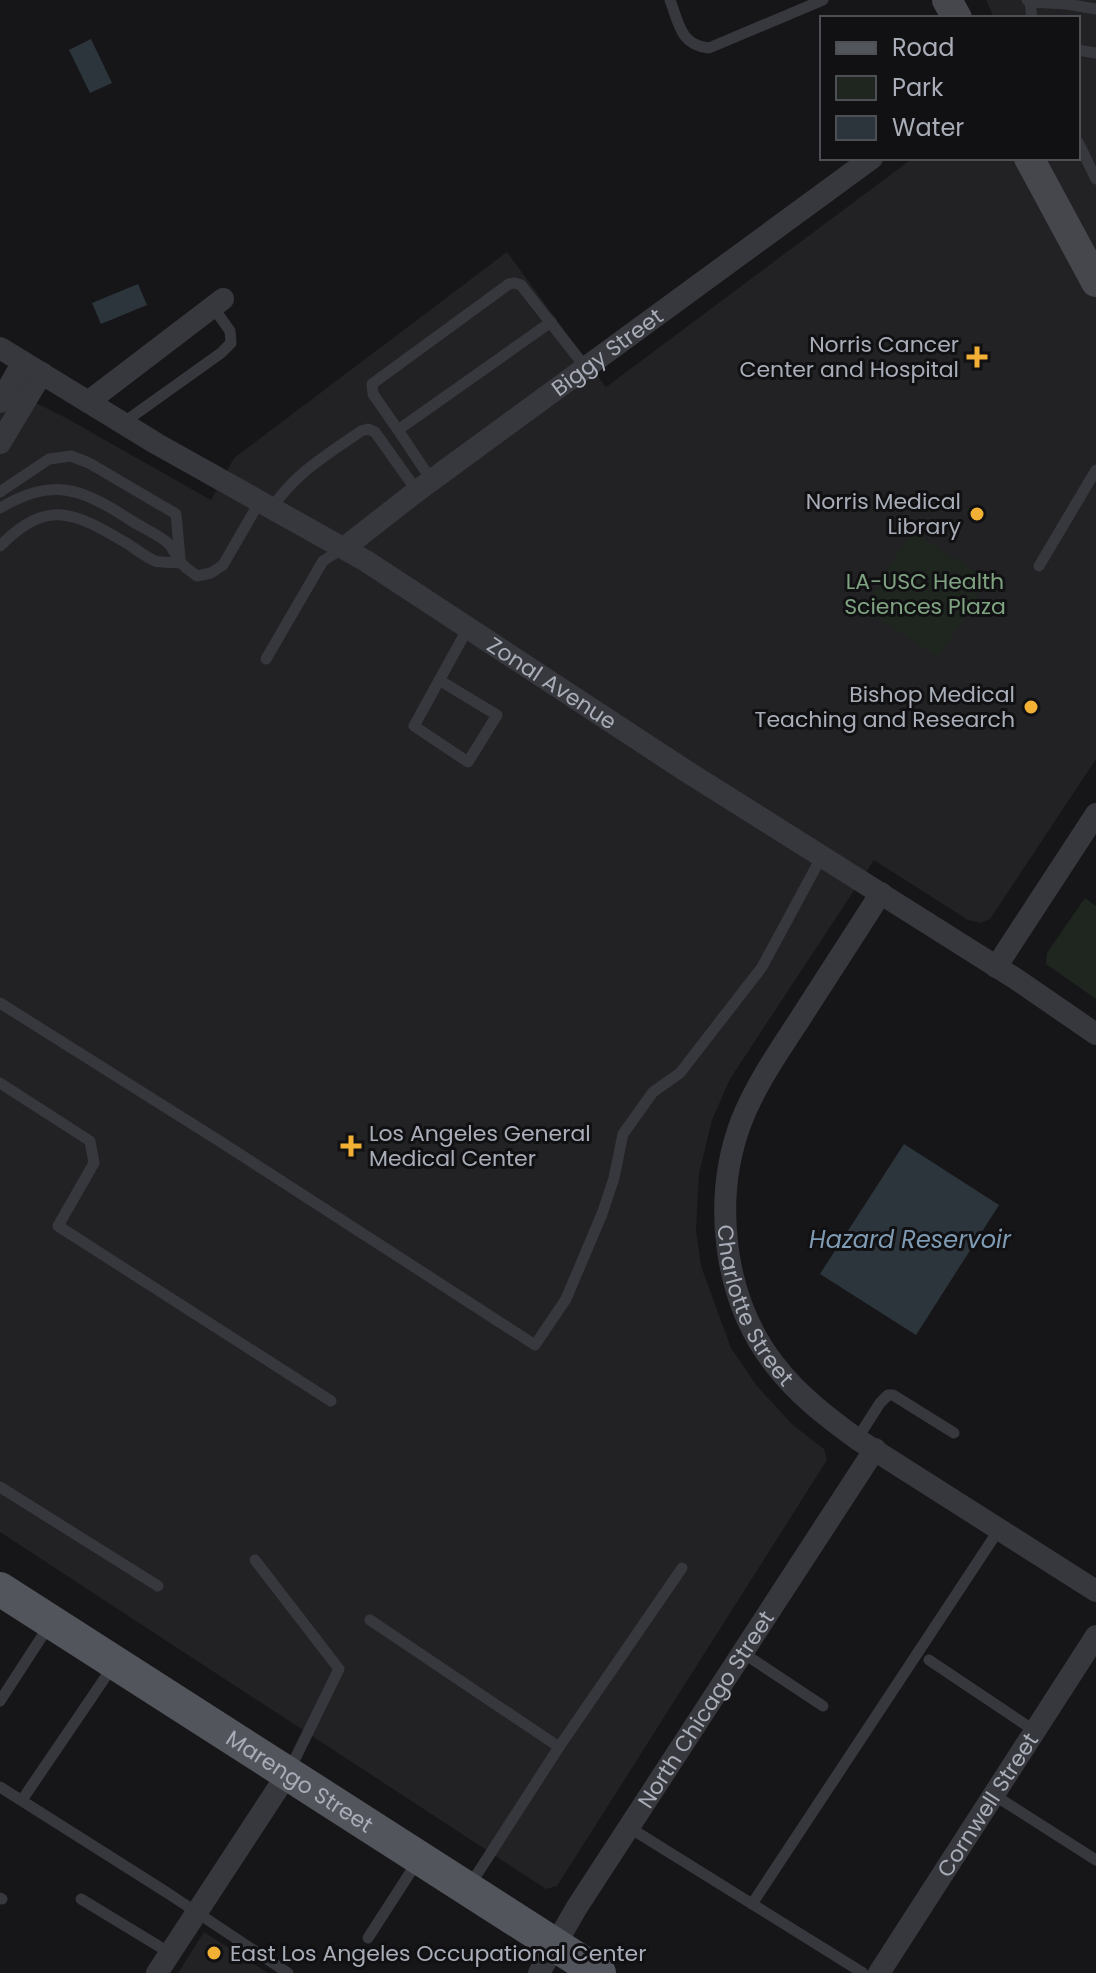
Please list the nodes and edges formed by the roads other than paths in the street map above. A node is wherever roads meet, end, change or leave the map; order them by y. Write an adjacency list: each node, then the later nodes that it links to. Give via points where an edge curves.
1 (670, 0): 2 (lane, via 690,44 709,48)
2 (823, 0)
3 (1029, 1): 4 (lane)
4 (1096, 9)
5 (1080, 146): 8 (lane)
6 (869, 160): 14 (street, Biggy Street)
7 (1030, 160): 9 (street)
8 (1096, 179)
9 (1096, 282)
10 (218, 303): 16 (street); 17 (lane, via 231,343)
11 (551, 322): 14 (lane); 18 (lane); 18 (lane, via 521,285 509,284 372,384 373,394)
12 (0, 348): 13 (street, Zonal Avenue)
13 (33, 368): 15 (street); 16 (street, Zonal Avenue); 19 (street)
14 (586, 368): 21 (street, Biggy Street)
15 (0, 402)
16 (88, 402): 17 (street, Zonal Avenue)
17 (122, 423): 23 (street, Zonal Avenue)
18 (401, 435): 21 (lane)
19 (0, 443)
20 (1096, 470): 28 (lane)
21 (424, 486): 23 (lane, via 368,429); 26 (street, Biggy Street)
22 (0, 492): 27 (lane, via 49,459 71,456 89,463 176,514)
23 (266, 504): 26 (street, Zonal Avenue); 27 (lane, via 223,565 197,576)
24 (0, 508): 27 (lane, via 40,491 81,492 170,545)
25 (0, 546): 27 (lane, via 27,523 55,514 96,525 157,562)
26 (344, 548): 29 (street, Zonal Avenue); 30 (lane, via 323,561)
27 (180, 563)
28 (1039, 566)
29 (468, 628): 31 (lane); 33 (street, Zonal Avenue)
30 (266, 659)
31 (439, 680): 31 (lane, via 414,726 468,762 497,715)
32 (1095, 816): 35 (street)
33 (822, 856): 34 (street, Zonal Avenue); 36 (lane, via 762,967 680,1073 653,1092 623,1134 602,1214 566,1299 535,1345)
34 (881, 893): 35 (street, Zonal Avenue); 41 (street, Charlotte Street, via 751,1099 734,1145 725,1206 731,1267 756,1335 794,1387)
35 (996, 967): 37 (street, Zonal Avenue)
36 (0, 1003)
37 (1096, 1034)
38 (0, 1083): 39 (lane, via 90,1141 94,1163 58,1226)
39 (331, 1401)
40 (954, 1433): 41 (lane, via 888,1395 880,1403)
41 (866, 1444): 43 (street, Charlotte Street); 52 (street, North Chicago Street)
42 (0, 1487): 46 (lane)
43 (1000, 1528): 47 (street, Charlotte Street); 68 (lane)
44 (255, 1560): 59 (lane, via 339,1669)
45 (682, 1568): 58 (lane)
46 (158, 1586)
47 (1096, 1591)
48 (4, 1600): 50 (main road, Marengo Street)
49 (370, 1620): 58 (lane)
50 (52, 1622): 54 (main road, Marengo Street); 55 (lane)
51 (1096, 1636): 57 (street, Cornwell Street)
52 (743, 1653): 56 (lane); 63 (street, North Chicago Street)
53 (929, 1660): 57 (lane)
54 (116, 1663): 59 (main road, Marengo Street); 62 (lane)
55 (0, 1701)
56 (823, 1706)
57 (1035, 1731): 61 (street, Cornwell Street)
58 (559, 1747): 66 (lane)
59 (288, 1773): 64 (main road, Marengo Street); 69 (street)
60 (0, 1787): 62 (lane)
61 (994, 1795): 65 (lane); 77 (street, Cornwell Street)
62 (22, 1800): 69 (lane)
63 (630, 1828): 68 (lane); 72 (street, North Chicago Street)
64 (420, 1858): 66 (main road, Marengo Street); 70 (lane)
65 (1096, 1860)
66 (468, 1889): 72 (main road, Marengo Street)
67 (81, 1899): 71 (lane)
68 (752, 1904): 76 (lane)
69 (197, 1912): 71 (street); 74 (lane)
70 (368, 1938)
71 (170, 1953): 73 (street)
72 (547, 1960): 75 (main road, Marengo Street)
73 (157, 1973)
74 (288, 1973)
75 (599, 1973)
76 (863, 1973)
77 (879, 1973)

